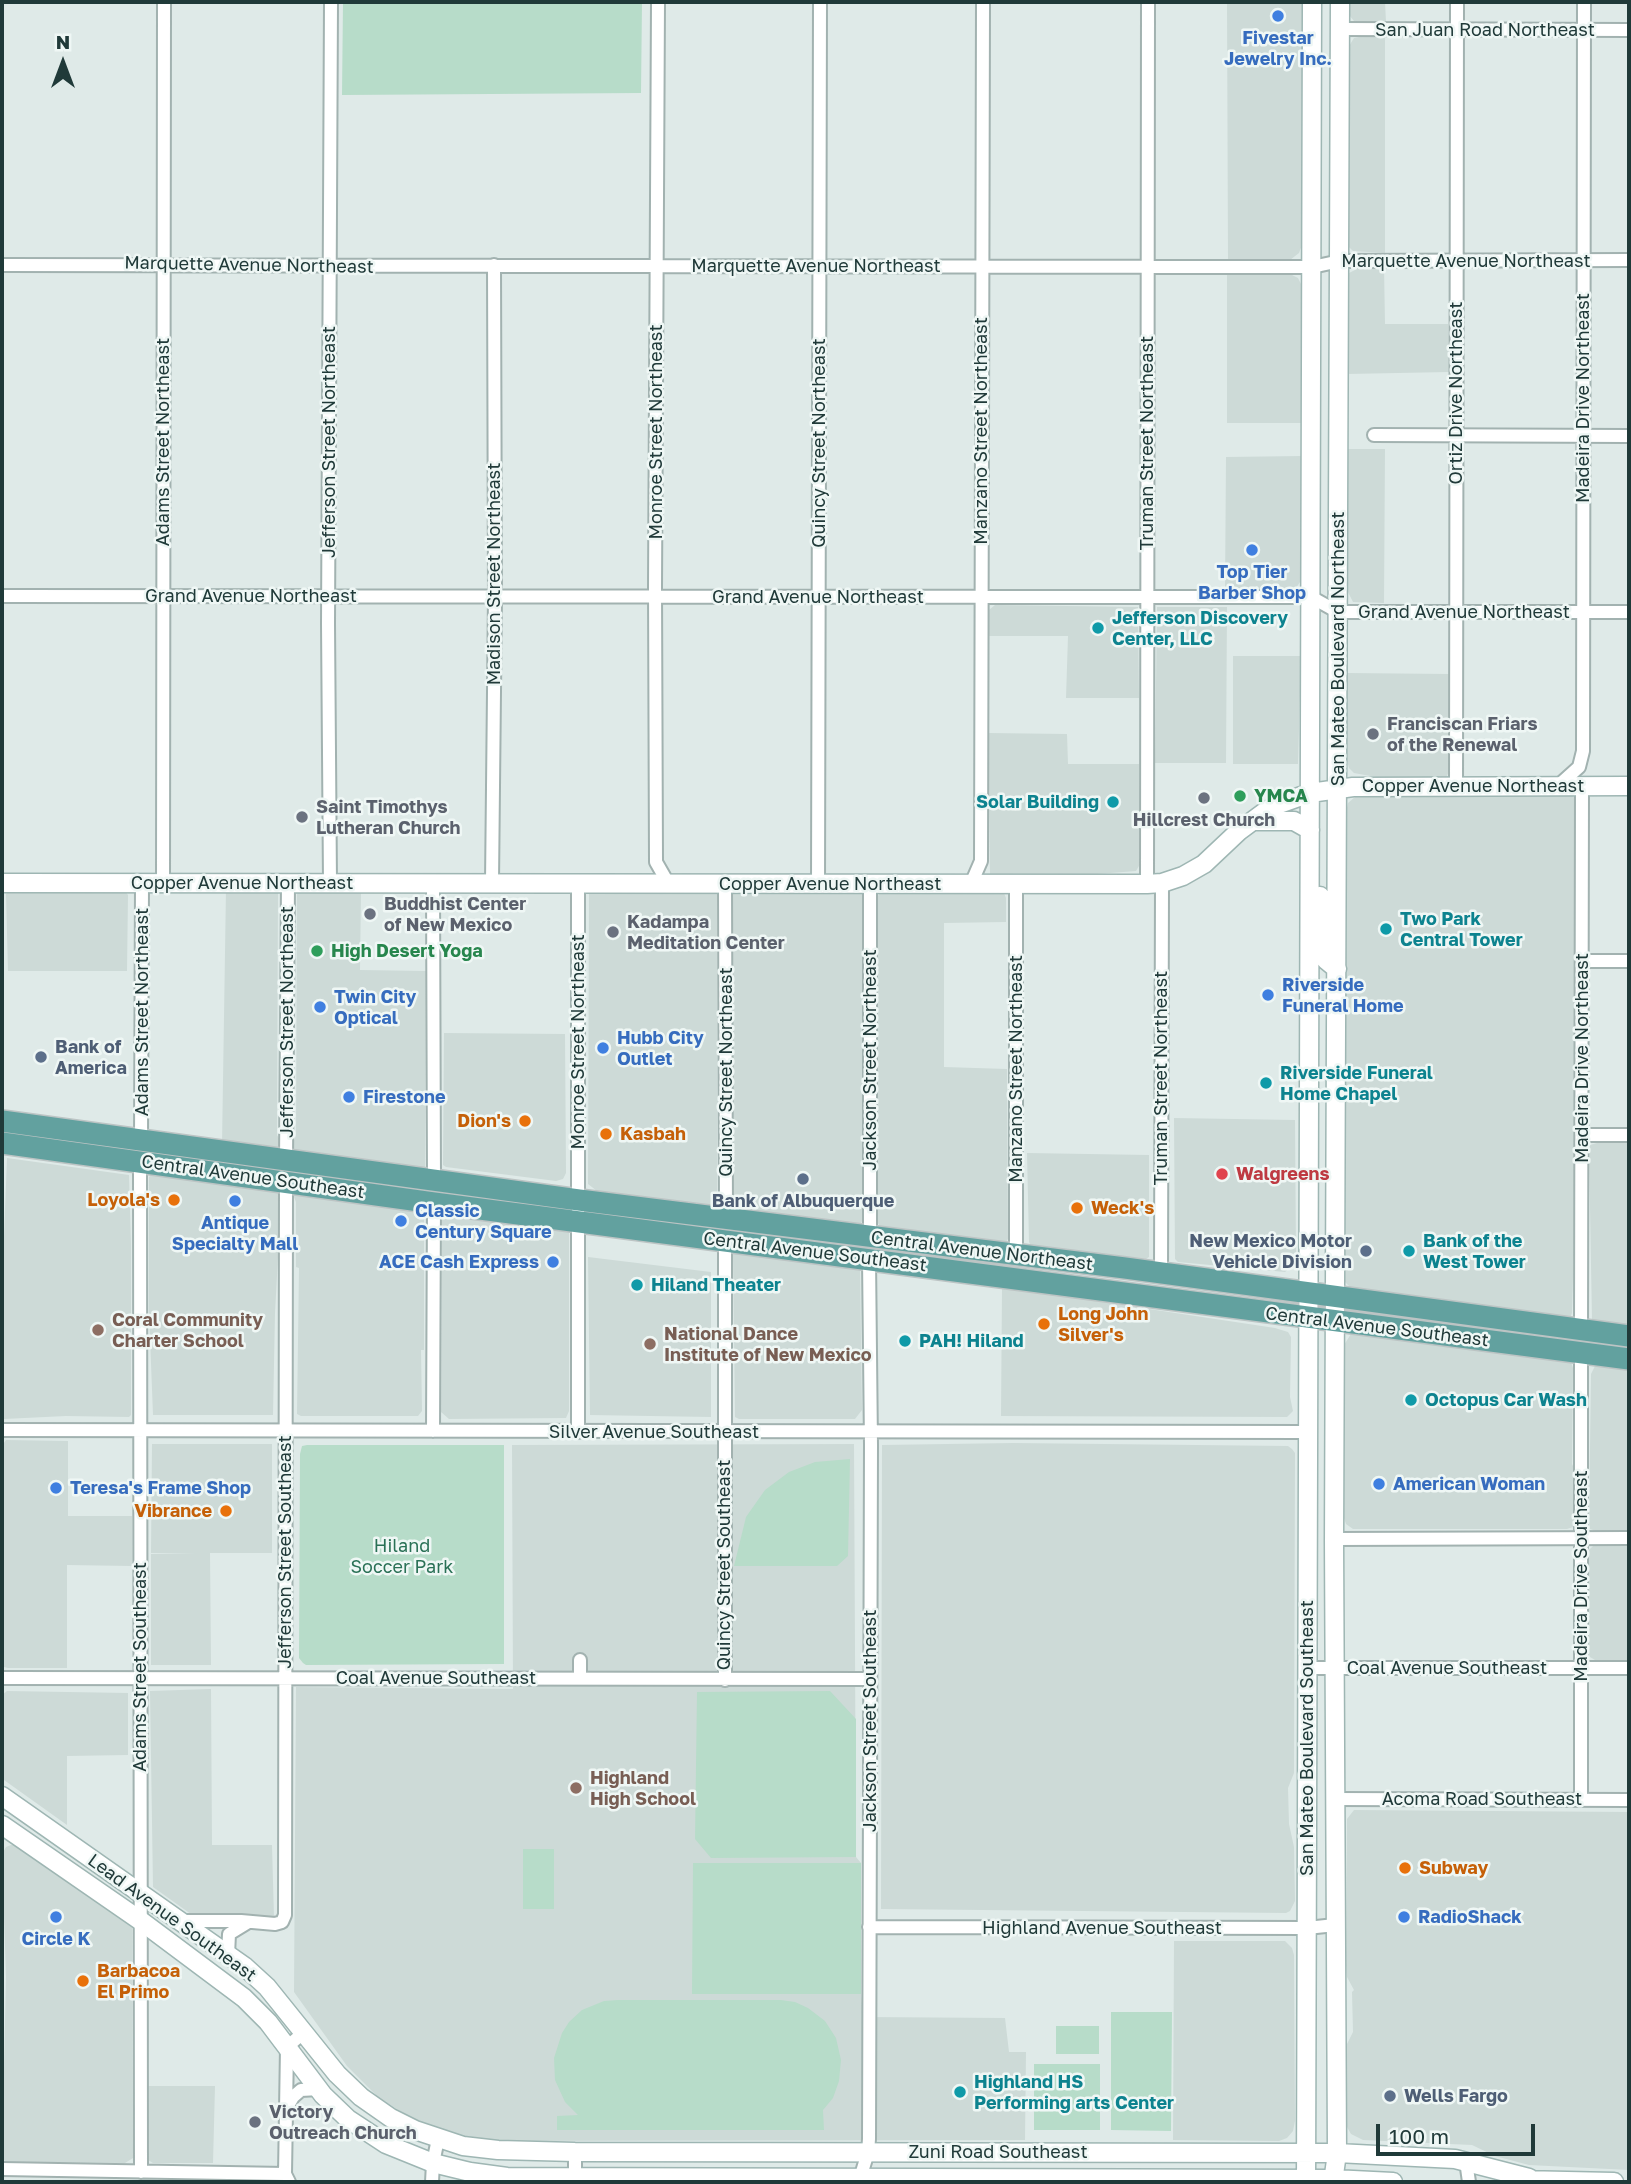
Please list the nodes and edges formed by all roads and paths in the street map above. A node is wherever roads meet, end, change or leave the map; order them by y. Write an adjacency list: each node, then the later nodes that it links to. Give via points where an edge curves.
1 (164, 2): 19 (street, Adams Street Northeast)
2 (331, 2): 22 (street, Jefferson Street Northeast)
3 (658, 2): 23 (street, Monroe Street Northeast)
4 (820, 2): 24 (street, Quincy Street Northeast)
5 (983, 2): 25 (street, Manzano Street Northeast)
6 (1148, 2): 26 (street, Truman Street Northeast)
7 (1312, 2): 27 (main road, San Mateo Boulevard Northeast)
8 (1340, 2): 11 (main road, San Mateo Boulevard Northeast)
9 (1457, 2): 12 (street, Ortiz Drive Northeast)
10 (1584, 2): 13 (street, Madeira Drive Northeast)
11 (1340, 29): 12 (street, San Juan Road Northeast); 16 (main road, San Mateo Boulevard Northeast)
12 (1456, 30): 13 (street, San Juan Road Northeast); 17 (street, Ortiz Drive Northeast)
13 (1584, 30): 14 (street, San Juan Road Northeast); 18 (street, Madeira Drive Northeast)
14 (1629, 30)
15 (1629, 260): 18 (street, Marquette Avenue Northeast)
16 (1340, 261): 17 (street, Marquette Avenue Northeast); 27 (street, Marquette Avenue Northeast); 41 (main road, San Mateo Boulevard Northeast)
17 (1456, 261): 18 (street, Marquette Avenue Northeast); 29 (street, Ortiz Drive Northeast)
18 (1583, 261): 30 (street, Madeira Drive Northeast)
19 (163, 264): 20 (street, Marquette Avenue Northeast); 22 (street, Marquette Avenue Northeast); 33 (street, Adams Street Northeast)
20 (2, 265)
21 (494, 265): 22 (street, Marquette Avenue Northeast); 23 (street, Marquette Avenue Northeast); 35 (street, Madison Street Northeast)
22 (330, 266): 34 (street, Jefferson Street Northeast)
23 (657, 266): 24 (street, Marquette Avenue Northeast); 36 (street, Monroe Street Northeast)
24 (818, 267): 25 (street, Marquette Avenue Northeast); 37 (street, Quincy Street Northeast)
25 (981, 267): 26 (street, Marquette Avenue Northeast); 38 (street, Manzano Street Northeast)
26 (1147, 267): 27 (street, Marquette Avenue Northeast); 39 (street, Truman Street Northeast)
27 (1312, 267): 40 (main road, San Mateo Boulevard Northeast)
28 (1374, 435): 29 (street)
29 (1457, 436): 30 (street); 42 (street, Ortiz Drive Northeast)
30 (1583, 436): 31 (street); 43 (street, Madeira Drive Northeast)
31 (1629, 436)
32 (2, 596): 33 (street, Grand Avenue Northeast)
33 (163, 596): 34 (street, Grand Avenue Northeast); 59 (street, Adams Street Northeast)
34 (328, 596): 35 (street, Grand Avenue Northeast); 61 (street, Jefferson Street Northeast)
35 (495, 596): 36 (street, Grand Avenue Northeast); 56 (street, Madison Street Northeast)
36 (655, 597): 37 (street, Grand Avenue Northeast); 54 (street, Monroe Street Northeast)
37 (818, 597): 38 (street, Grand Avenue Northeast); 68 (street, Quincy Street Northeast)
38 (982, 597): 39 (street, Grand Avenue Northeast); 53 (street, Manzano Street Northeast)
39 (1147, 597): 40 (street, Grand Avenue Northeast); 66 (street, Truman Street Northeast)
40 (1311, 597): 41 (street, Grand Avenue Northeast); 50 (main road, San Mateo Boulevard Northeast)
41 (1338, 612): 42 (street, Grand Avenue Northeast); 49 (main road, San Mateo Boulevard Northeast)
42 (1457, 612): 43 (street, Grand Avenue Northeast); 45 (street, Ortiz Drive Northeast)
43 (1583, 612): 44 (street, Grand Avenue Northeast); 46 (street, Madeira Drive Northeast, via 1583,751 1577,771)
44 (1629, 612)
45 (1456, 785): 46 (main road, Copper Avenue Northeast); 49 (main road, Copper Avenue Northeast)
46 (1559, 785): 47 (main road, Copper Avenue Northeast)
47 (1582, 785): 48 (main road, Copper Avenue Northeast); 73 (street, Madeira Drive Northeast)
48 (1629, 786)
49 (1338, 789): 50 (main road, Copper Avenue Northeast); 75 (main road, San Mateo Boulevard Northeast)
50 (1310, 793): 51 (main road, Copper Avenue Northeast, via 1279,803); 52 (main road, San Mateo Boulevard Northeast)
51 (1253, 821): 52 (main road, via 1294,821); 66 (main road, Copper Avenue Northeast, via 1203,864 1182,876)
52 (1310, 830): 55 (main road, San Mateo Boulevard Northeast)
53 (981, 861): 70 (street, Manzano Street Northeast); 71 (street)
54 (656, 862): 64 (street); 65 (street, Monroe Street Northeast)
55 (1310, 868): 75 (main road, via 1318,879 1326,960); 90 (main road, San Mateo Boulevard Northeast)
56 (492, 882): 62 (main road, Copper Avenue Northeast); 63 (main road, Copper Avenue Northeast)
57 (2, 883): 58 (main road, Copper Avenue Northeast)
58 (142, 883): 59 (main road, Copper Avenue Northeast); 80 (street, Adams Street Northeast)
59 (163, 883): 60 (main road, Copper Avenue Northeast)
60 (288, 883): 61 (main road, Copper Avenue Northeast); 81 (street, Jefferson Street Northeast)
61 (330, 883): 62 (main road, Copper Avenue Northeast)
62 (433, 883): 82 (street)
63 (578, 883): 64 (main road, Copper Avenue Northeast); 84 (street, Monroe Street Northeast)
64 (639, 883): 65 (main road, Copper Avenue Northeast)
65 (668, 883): 67 (main road, Copper Avenue Northeast)
66 (1154, 883): 72 (main road, Copper Avenue Northeast); 89 (street, Truman Street Northeast)
67 (725, 884): 68 (main road, Copper Avenue Northeast); 85 (street, Quincy Street Northeast)
68 (818, 884): 69 (main road, Copper Avenue Northeast)
69 (870, 884): 70 (main road, Copper Avenue Northeast); 86 (street, Jackson Street Northeast)
70 (971, 884): 71 (main road, Copper Avenue Northeast)
71 (995, 884): 72 (main road, Copper Avenue Northeast)
72 (1016, 884): 87 (street, Manzano Street Northeast)
73 (1582, 961): 74 (street); 77 (street, Madeira Drive Northeast)
74 (1629, 961)
75 (1337, 969): 91 (main road, San Mateo Boulevard Northeast)
76 (2, 1121): 80 (main road, Central Avenue Northeast)
77 (1582, 1135): 78 (street); 94 (street, Madeira Drive Northeast)
78 (1629, 1135)
79 (2, 1143): 80 (main road, Central Avenue Southeast)
80 (141, 1151): 81 (main road, Central Avenue Northeast); 99 (street, Adams Street Southeast)
81 (286, 1171): 82 (main road, Central Avenue Northeast); 83 (main road, Central Avenue Southeast); 100 (street, Jefferson Street Southeast)
82 (434, 1181): 84 (main road, Central Avenue Northeast)
83 (434, 1203): 84 (main road, Central Avenue Southeast); 101 (street)
84 (579, 1211): 85 (main road, Central Avenue Northeast); 103 (street, Monroe Street Northeast)
85 (725, 1230): 86 (main road, Central Avenue Northeast); 88 (main road, Central Avenue Southeast); 104 (street, Quincy Street Southeast)
86 (870, 1237): 87 (main road, Central Avenue Northeast)
87 (1016, 1254): 89 (main road, Central Avenue Northeast)
88 (869, 1259): 92 (main road, Central Avenue Southeast); 102 (street, Jackson Street Southeast)
89 (1161, 1273): 90 (main road, Central Avenue Northeast)
90 (1307, 1293): 91 (main road, Central Avenue Northeast); 92 (main road, San Mateo Boulevard Southeast)
91 (1336, 1297): 93 (main road, San Mateo Boulevard Southeast); 94 (main road, Central Avenue Northeast)
92 (1307, 1318): 93 (main road, Central Avenue Southeast); 105 (main road, San Mateo Boulevard Southeast)
93 (1336, 1321): 96 (main road, Central Avenue Southeast); 108 (main road, San Mateo Boulevard Southeast)
94 (1581, 1330): 95 (main road, Central Avenue Northeast)
95 (1629, 1336)
96 (1581, 1353): 97 (main road, Central Avenue Southeast); 106 (street, Madeira Drive Southeast)
97 (1629, 1359)
98 (2, 1430): 99 (street, Silver Avenue Southeast)
99 (141, 1430): 100 (street, Silver Avenue Southeast); 116 (street, Adams Street Southeast)
100 (285, 1431): 101 (street, Silver Avenue Southeast); 117 (street, Jefferson Street Southeast)
101 (433, 1431): 103 (street, Silver Avenue Southeast)
102 (871, 1431): 104 (street, Silver Avenue Southeast); 105 (street, Silver Avenue Southeast); 118 (street, Jackson Street Southeast)
103 (578, 1432): 104 (street, Silver Avenue Southeast)
104 (724, 1432): 119 (street, Quincy Street Southeast)
105 (1307, 1432): 110 (main road, San Mateo Boulevard Southeast)
106 (1582, 1538): 107 (street); 108 (street); 112 (street, Madeira Drive Southeast)
107 (1629, 1538)
108 (1334, 1539): 111 (main road, San Mateo Boulevard Southeast)
109 (580, 1660): 115 (street)
110 (1307, 1668): 111 (street, Coal Avenue Southeast); 131 (main road, San Mateo Boulevard Southeast)
111 (1335, 1668): 112 (street, Coal Avenue Southeast); 121 (main road, San Mateo Boulevard Southeast)
112 (1581, 1668): 113 (street, Coal Avenue Southeast); 122 (street, Madeira Drive Southeast)
113 (1629, 1668)
114 (2, 1678): 116 (street, Coal Avenue Southeast)
115 (580, 1678): 117 (street, Coal Avenue Southeast); 119 (street, Coal Avenue Southeast)
116 (139, 1679): 117 (street, Coal Avenue Southeast); 125 (street, Adams Street Southeast)
117 (285, 1679): 128 (street, Jefferson Street Southeast, via 285,1915 275,1924)
118 (870, 1679): 119 (street, Coal Avenue Southeast); 130 (street, Jackson Street Southeast)
119 (725, 1680)
120 (2, 1796): 125 (main road, Lead Avenue Southeast)
121 (1334, 1799): 122 (street, Acoma Road Southeast); 129 (main road, San Mateo Boulevard Southeast)
122 (1581, 1799): 123 (street, Acoma Road Southeast)
123 (1629, 1800)
124 (2, 1825): 126 (main road, Lead Avenue Southeast)
125 (141, 1894): 126 (street, Adams Street Southeast); 127 (main road, Lead Avenue Southeast)
126 (141, 1921): 134 (main road, Lead Avenue Southeast, via 244,1998); 148 (street, Adams Street Southeast)
127 (178, 1921): 128 (street); 132 (main road, Lead Avenue Southeast)
128 (248, 1923): 132 (street, via 229,1934)
129 (1335, 1925): 131 (street, Highland Avenue Southeast); 144 (main road, San Mateo Boulevard Southeast)
130 (869, 1927): 131 (street, Highland Avenue Southeast); 140 (street, Jackson Street Southeast)
131 (1307, 1928): 143 (main road, San Mateo Boulevard Southeast)
132 (229, 1955): 133 (main road, Lead Avenue Southeast, via 267,1987)
133 (303, 2033): 134 (street); 137 (main road, Lead Avenue Southeast, via 361,2097 391,2118)
134 (286, 2047): 135 (main road, Lead Avenue Southeast); 136 (street)
135 (319, 2089): 136 (street, via 300,2091); 146 (main road, Lead Avenue Southeast, via 348,2119 376,2138)
136 (286, 2109): 149 (street)
137 (438, 2139): 138 (main road, Lead Avenue Southeast); 146 (street)
138 (463, 2146): 139 (main road, Zuni Road Southeast)
139 (575, 2152): 142 (main road, Zuni Road Southeast); 151 (street)
140 (868, 2152): 141 (main road, Zuni Road Southeast); 142 (main road, Zuni Road Southeast); 153 (street, Jackson Street Southeast)
141 (1082, 2152): 143 (main road, Zuni Road Southeast); 154 (street)
142 (717, 2153): 152 (street)
143 (1307, 2153): 144 (main road, Zuni Road Southeast); 156 (main road, San Mateo Boulevard Southeast)
144 (1337, 2153): 145 (main road, Zuni Road Southeast); 155 (main road, San Mateo Boulevard Southeast)
145 (1466, 2161): 150 (main road, Zuni Road Southeast); 159 (street)
146 (433, 2162): 151 (main road, Zuni Road Southeast, via 470,2172); 157 (street)
147 (2, 2169): 148 (street)
148 (141, 2172): 149 (street)
149 (287, 2178)
150 (1530, 2178): 160 (main road, Zuni Road Southeast); 161 (main road, Zuni Road Southeast)
151 (575, 2180): 152 (main road, Zuni Road Southeast)
152 (717, 2180): 153 (main road, Zuni Road Southeast)
153 (859, 2180): 154 (main road, Zuni Road Southeast)
154 (1082, 2180): 156 (main road, Zuni Road Southeast)
155 (1333, 2180): 156 (main road, Zuni Road Southeast); 158 (main road, Zuni Road Southeast)
156 (1306, 2181)
157 (432, 2182)
158 (1393, 2182)
159 (1469, 2182)
160 (1502, 2182)
161 (1614, 2182)

